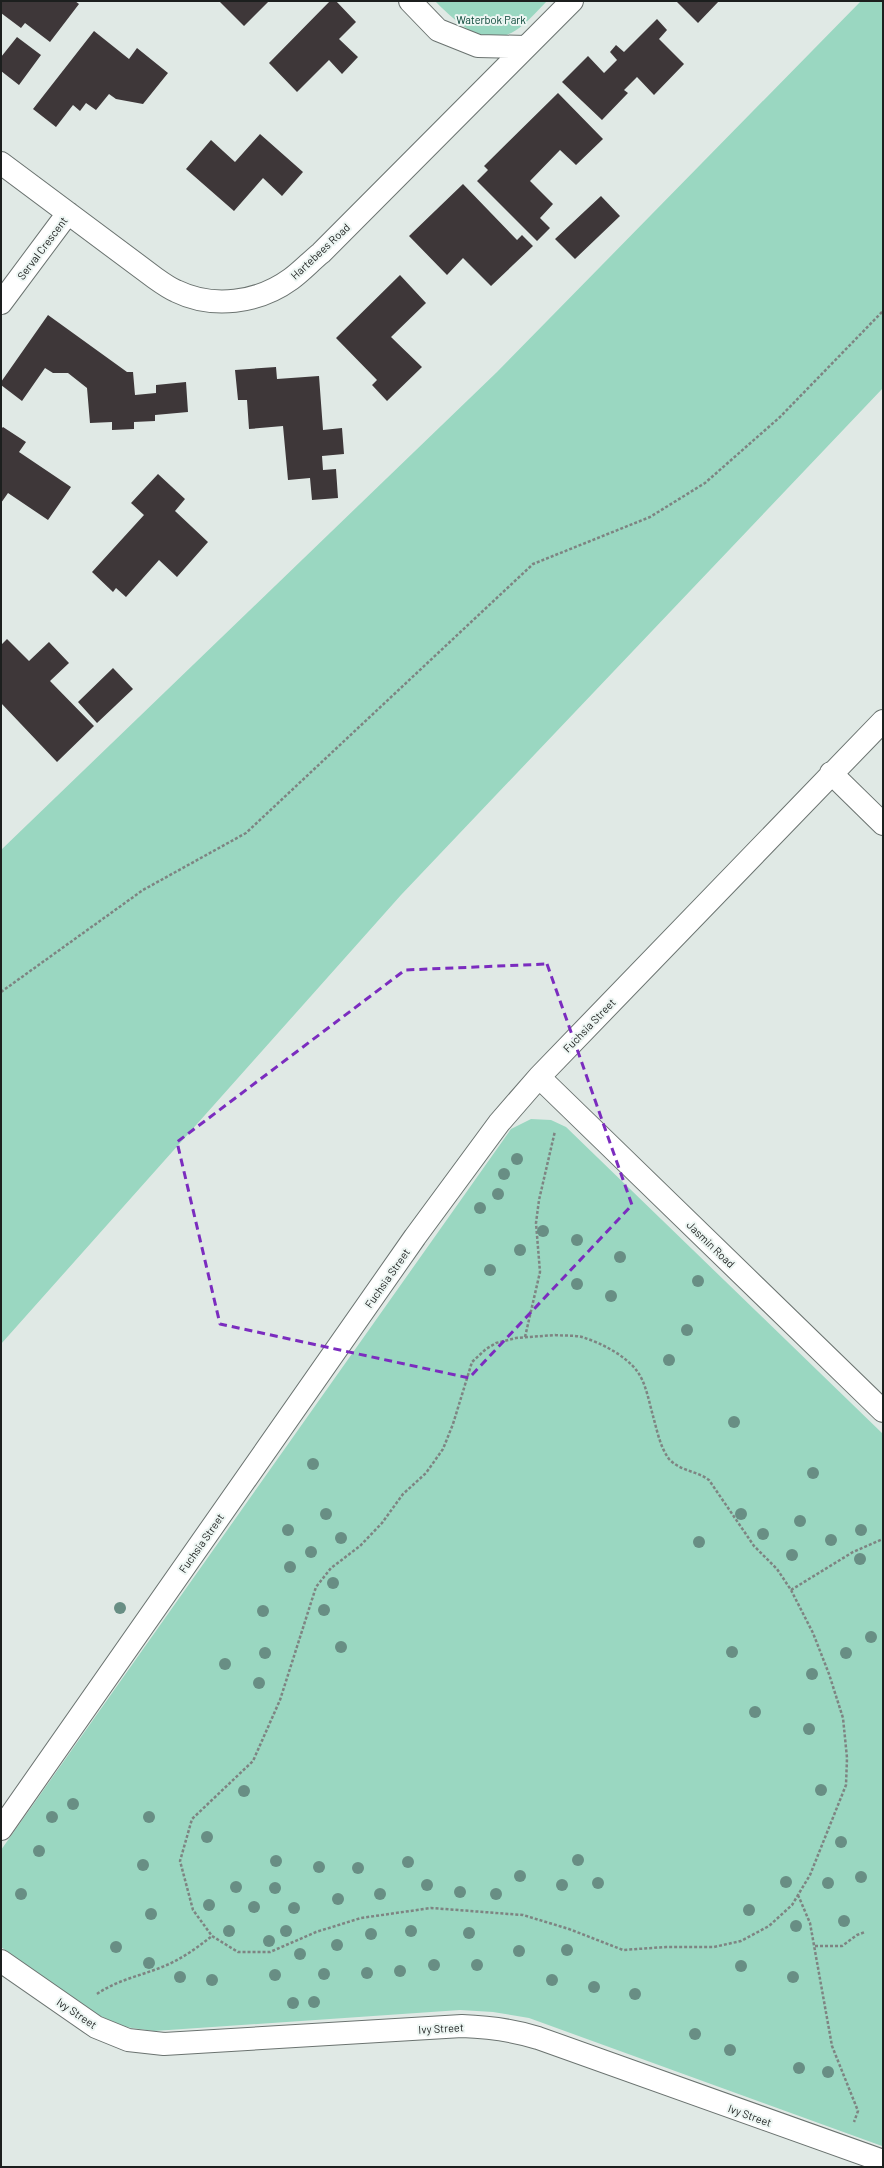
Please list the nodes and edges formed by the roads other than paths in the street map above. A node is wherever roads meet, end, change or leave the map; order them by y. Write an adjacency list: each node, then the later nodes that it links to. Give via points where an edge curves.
1 (410, 1): 3 (street, via 438,30 478,46)
2 (572, 1): 3 (street, Hartebees Road)
3 (526, 47): 5 (street, Hartebees Road, via 321,253 292,279 269,292 246,300 218,301 198,299 176,291)
4 (1, 163): 5 (street, Hartebees Road)
5 (68, 213): 6 (street, Serval Crescent)
6 (1, 303)
7 (883, 720): 8 (street, Fuchsia Street)
8 (831, 773): 9 (street); 10 (street, Fuchsia Street)
9 (883, 824)
10 (539, 1077): 11 (street, Jasmin Road); 12 (street, Fuchsia Street, via 499,1123 415,1237)
11 (883, 1411)
12 (1, 1829)
13 (1, 1961): 14 (street, Ivy Street, via 96,2027 128,2040 164,2044 462,2026 516,2031)
14 (883, 2161)

